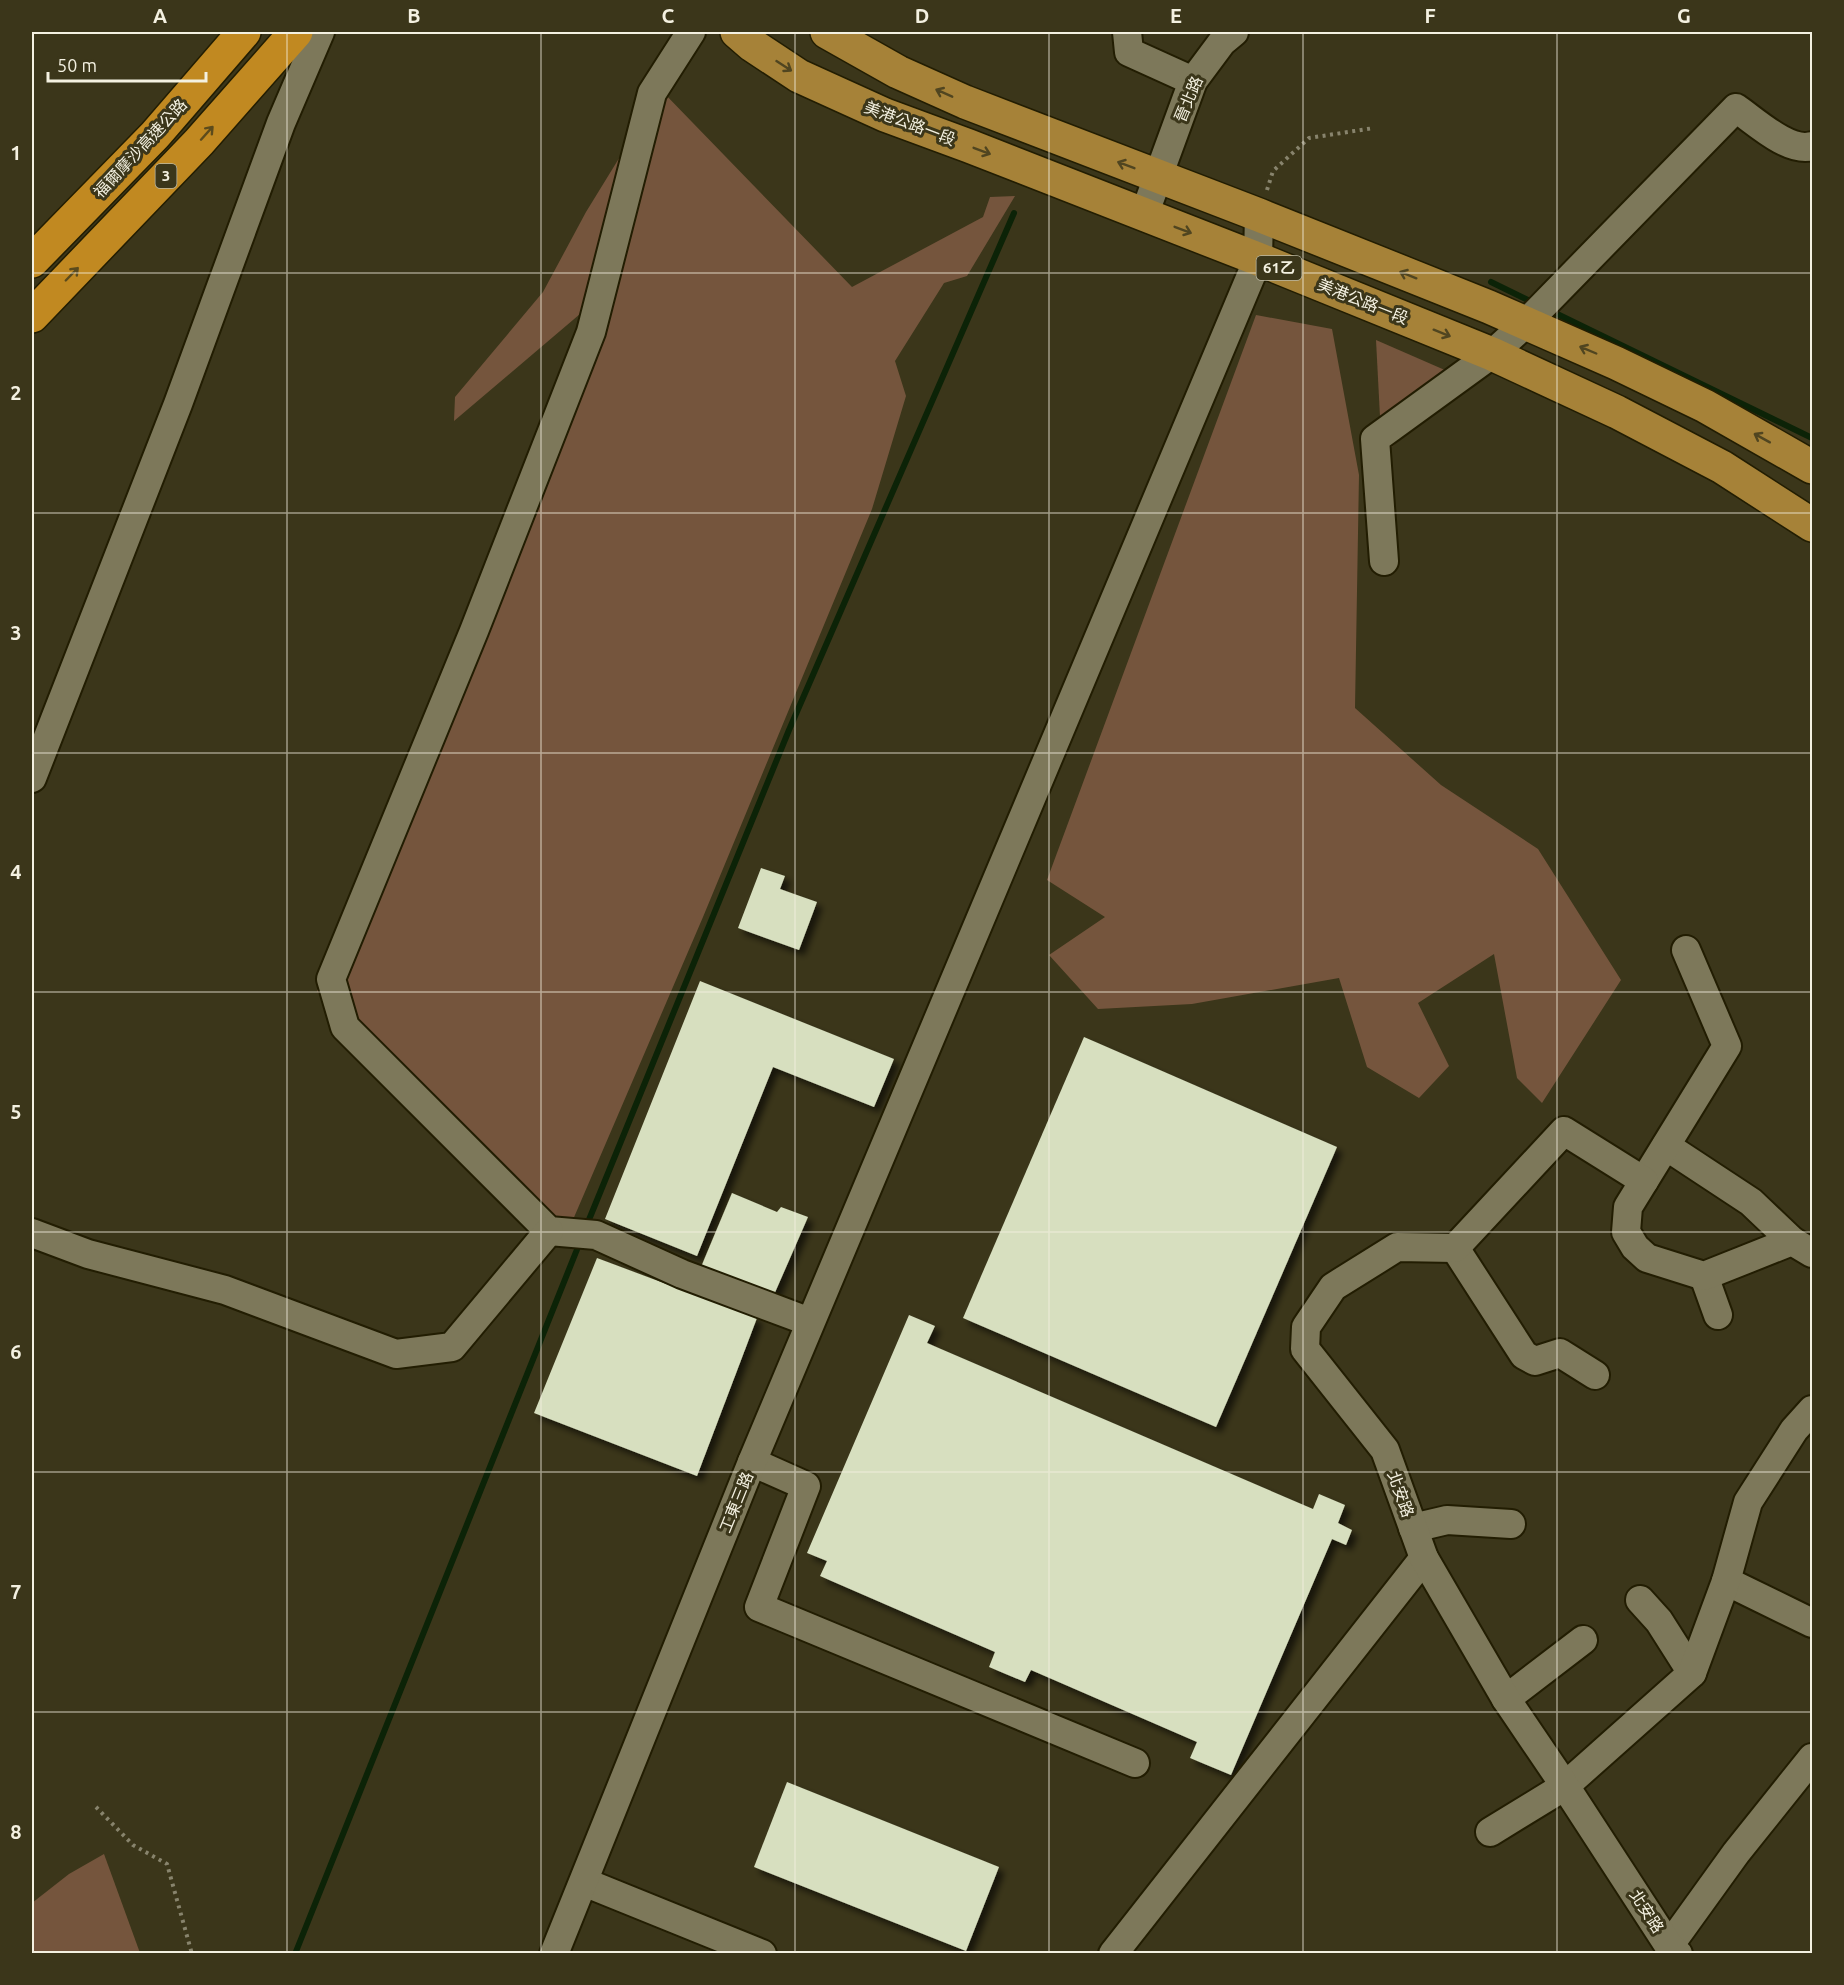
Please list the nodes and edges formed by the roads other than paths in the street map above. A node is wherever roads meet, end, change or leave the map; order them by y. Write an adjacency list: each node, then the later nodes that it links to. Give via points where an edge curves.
1 (244, 32): 15 (highway, 福爾摩沙高速公路 / 3, via 155,135)
2 (296, 32): 16 (highway, 3, one-way to 2, via 199,142)
3 (320, 32): 22 (street, via 281,123 178,404)
4 (691, 32): 26 (street, via 652,93 591,332 331,979 345,1027)
5 (737, 32): 12 (main road, 美港公路一段 / 61乙, one-way to 12, via 799,75 885,116)
6 (827, 32): 11 (main road, 61乙, one-way to 6, via 955,98 897,72)
7 (1127, 32): 9 (street, via 1129,52)
8 (1234, 32): 9 (street, 晉北路)
9 (1193, 81): 11 (street, 晉北路)
10 (1812, 146): 17 (street, via 1788,144 1736,108)
11 (1158, 177): 12 (street, 晉北路); 13 (main road, 61乙)
12 (1144, 215): 14 (main road, 美港公路一段 / 61乙, one-way to 14)
13 (1259, 215): 14 (street); 17 (main road, 61乙, one-way to 13)
14 (1258, 259): 18 (main road, 美港公路一段 / 61乙, one-way to 18); 32 (street, 工東三路)
15 (32, 261)
16 (32, 316)
17 (1525, 324): 18 (street); 19 (main road, 61乙, one-way to 17, via 1705,406)
18 (1492, 354): 20 (main road, 美港公路一段 / 61乙, via 1617,412 1722,467); 21 (street, via 1375,439)
19 (1812, 467)
20 (1812, 525)
21 (1384, 561)
22 (32, 778)
23 (1686, 950): 24 (street, via 1726,1046)
24 (1666, 1146): 25 (street); 28 (street, via 1750,1202)
25 (1644, 1180): 29 (street, via 1564,1131); 30 (street, via 1628,1207 1626,1232 1635,1247 1647,1258)
26 (549, 1231): 27 (street, via 452,1347 396,1354 225,1290 88,1254); 32 (street, via 596,1235 682,1274)
27 (32, 1233)
28 (1802, 1247): 30 (street)
29 (1455, 1248): 33 (street, via 1524,1355 1535,1361 1560,1353); 37 (street, 北安路, via 1397,1247 1333,1287 1306,1327 1305,1349 1385,1450)
30 (1704, 1276): 31 (street)
31 (1718, 1315)
32 (810, 1322): 35 (street, 工東三路)
33 (1595, 1375)
34 (1812, 1410): 39 (street, via 1794,1430 1748,1502)
35 (752, 1462): 46 (street, via 806,1486 759,1607); 49 (street, 工東三路)
36 (1511, 1524): 37 (street, via 1447,1520)
37 (1413, 1528): 38 (street, 北安路)
38 (1424, 1558): 44 (street, 北安路); 53 (street)
39 (1726, 1581): 41 (street); 43 (street)
40 (1640, 1600): 43 (street, via 1659,1621)
41 (1812, 1623)
42 (1583, 1640): 44 (street)
43 (1692, 1673): 47 (street)
44 (1506, 1699): 47 (street, 北安路)
45 (1812, 1758): 50 (street, via 1736,1853)
46 (1135, 1763)
47 (1565, 1786): 48 (street); 50 (street, 北安路)
48 (1490, 1832)
49 (584, 1882): 51 (street, 工東三路); 52 (street)
50 (1674, 1950)
51 (554, 1953)
52 (762, 1953)
53 (1113, 1953)

